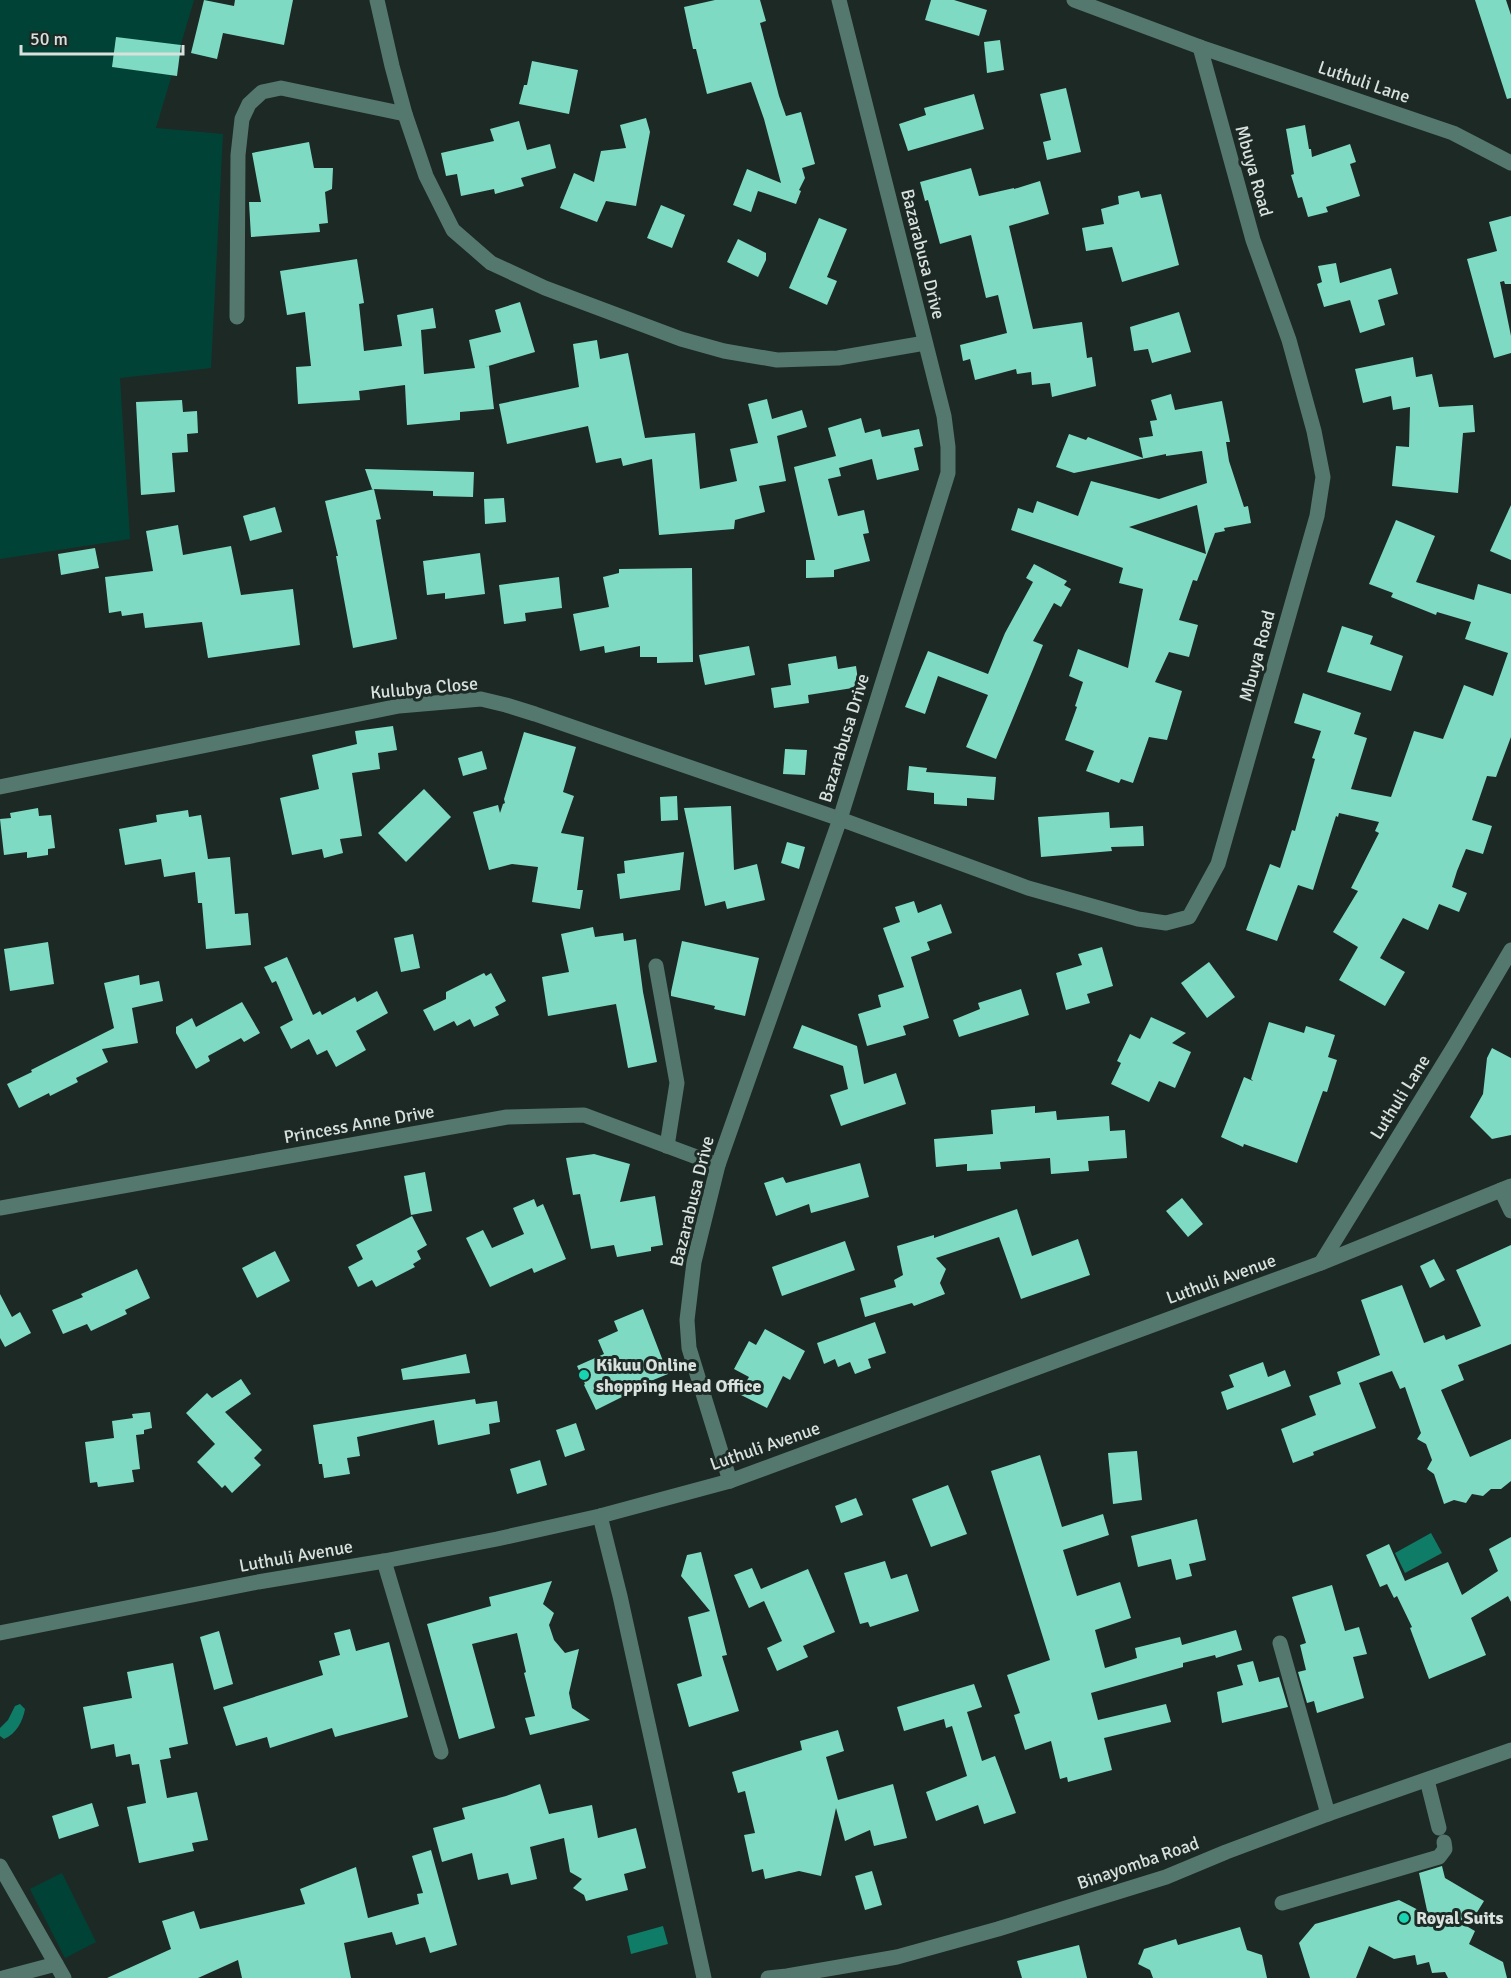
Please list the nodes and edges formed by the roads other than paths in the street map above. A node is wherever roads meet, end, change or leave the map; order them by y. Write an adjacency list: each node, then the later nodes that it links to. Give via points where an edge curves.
1 (377, 0): 5 (street)
2 (839, 0): 8 (street, Bazarabusa Drive)
3 (1074, 0): 4 (street, Luthuli Lane)
4 (1200, 47): 6 (street, Luthuli Lane, via 1453,133); 10 (street, Mbuya Road, via 1253,240 1289,340 1323,477 1317,516 1218,864 1189,917 1166,923 1138,919 1028,888)
5 (405, 114): 7 (street, via 281,88 262,92 249,104 242,119 238,155); 8 (street, via 426,176 453,230 491,263 545,288 681,339 777,360 838,358)
6 (1511, 163)
7 (237, 317)
8 (925, 343): 10 (street, Bazarabusa Drive, via 944,416 948,473)
9 (0, 787): 10 (street, Kulubya Close, via 399,706 481,699)
10 (840, 819): 14 (street, Bazarabusa Drive)
11 (1511, 950): 18 (street, Luthuli Lane)
12 (657, 966): 13 (street, via 677,1083)
13 (666, 1146): 14 (street, Princess Anne Drive); 16 (street, Princess Anne Drive, via 584,1114 507,1117)
14 (718, 1165): 19 (street, Bazarabusa Drive, via 694,1262 687,1320 689,1348)
15 (1506, 1188): 17 (street); 18 (street, Luthuli Avenue)
16 (0, 1208)
17 (1511, 1211)
18 (1321, 1263): 19 (street, Luthuli Avenue)
19 (730, 1481): 20 (street, Luthuli Avenue)
20 (600, 1516): 21 (street, Luthuli Avenue); 32 (street)
21 (384, 1561): 22 (street, Luthuli Avenue); 25 (street)
22 (0, 1633)
23 (1280, 1643): 27 (street)
24 (1511, 1750): 26 (street, Binayomba Road)
25 (441, 1752)
26 (1427, 1780): 27 (street, Binayomba Road); 29 (street, via 1445,1849 1439,1857)
27 (1328, 1814): 33 (street, Binayomba Road, via 1166,1877 998,1929 897,1957)
28 (0, 1866): 30 (street)
29 (1282, 1903)
30 (60, 1971): 31 (street)
31 (3, 1978)
32 (704, 1978)
33 (768, 1978)

